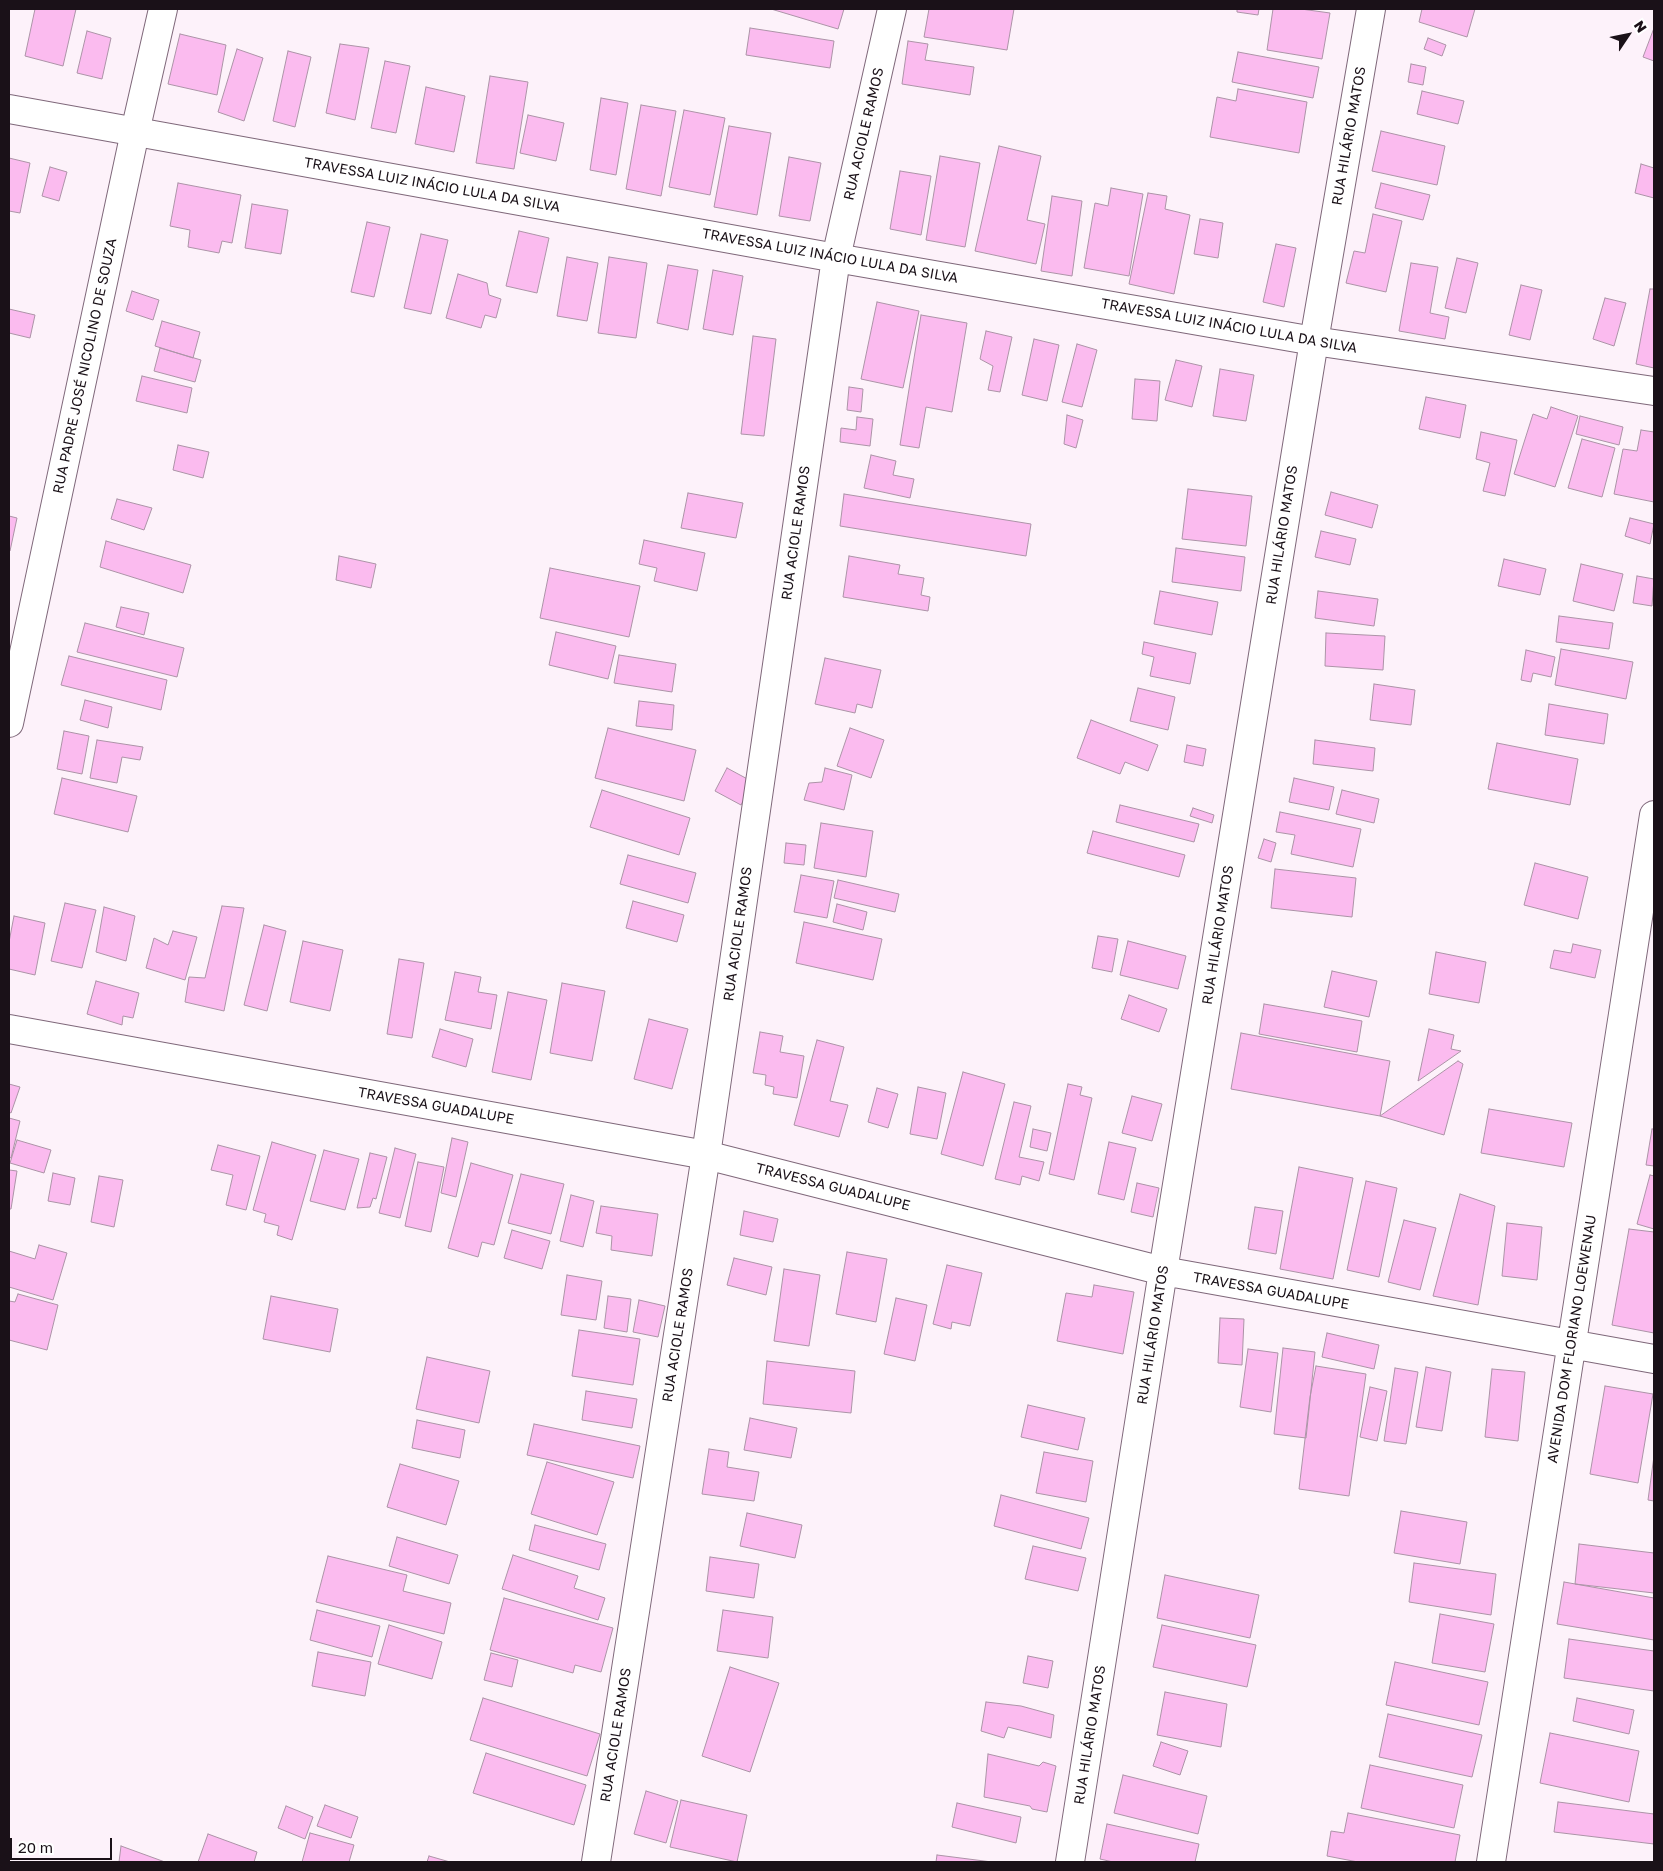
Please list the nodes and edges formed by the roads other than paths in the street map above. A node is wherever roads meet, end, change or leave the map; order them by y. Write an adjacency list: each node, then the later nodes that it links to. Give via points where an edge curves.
1 (163, 9): 5 (street, RUA PADRE JOSÉ NICOLINO DE SOUZA)
2 (892, 9): 6 (street, RUA ACIOLE RAMOS)
3 (1371, 9): 7 (street, RUA HILÁRIO MATOS)
4 (9, 108): 5 (street, TRAVESSA LUIZ INÁCIO LULA DA SILVA)
5 (135, 132): 6 (street, TRAVESSA LUIZ INÁCIO LULA DA SILVA); 9 (street, RUA PADRE JOSÉ NICOLINO DE SOUZA)
6 (836, 258): 7 (street, TRAVESSA LUIZ INÁCIO LULA DA SILVA); 12 (street, RUA ACIOLE RAMOS)
7 (1314, 341): 8 (street, TRAVESSA LUIZ INÁCIO LULA DA SILVA); 13 (street, RUA HILÁRIO MATOS)
8 (1654, 391)
9 (9, 723)
10 (1654, 816): 14 (street, AVENIDA DOM FLORIANO LOEWENAU)
11 (9, 1029): 12 (street, TRAVESSA GUADALUPE)
12 (706, 1155): 13 (street, TRAVESSA GUADALUPE); 16 (street, RUA ACIOLE RAMOS)
13 (1163, 1271): 14 (street, TRAVESSA GUADALUPE); 17 (street, RUA HILÁRIO MATOS)
14 (1571, 1345): 15 (street, TRAVESSA GUADALUPE); 18 (street, AVENIDA DOM FLORIANO LOEWENAU)
15 (1654, 1359)
16 (596, 1862)
17 (1070, 1862)
18 (1492, 1862)

